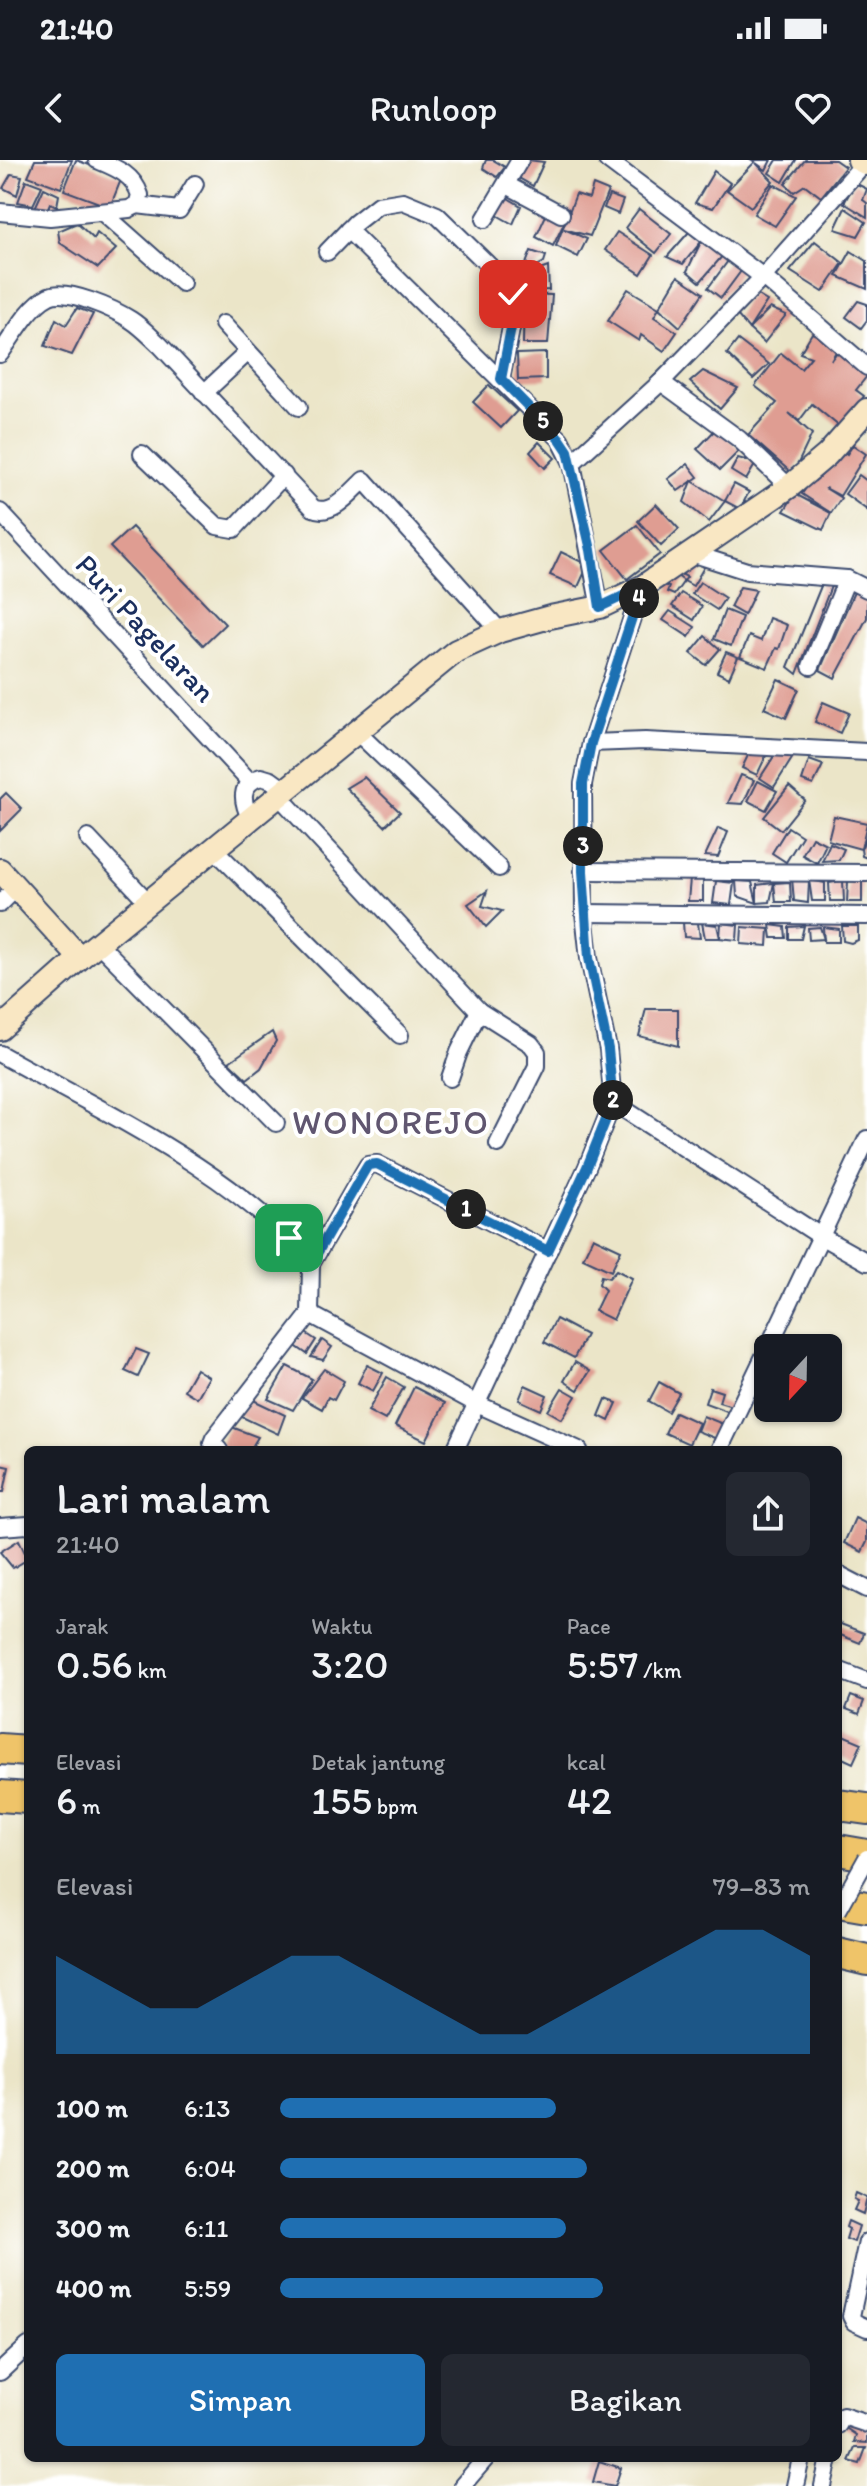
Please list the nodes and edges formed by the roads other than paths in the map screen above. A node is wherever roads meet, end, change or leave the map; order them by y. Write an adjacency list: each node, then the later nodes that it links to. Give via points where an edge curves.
1 (97, 160): 7 (street, via 135,182)
2 (520, 160): 6 (street)
3 (607, 160): 14 (street)
4 (864, 162): 14 (street)
5 (195, 184): 7 (street, via 179,210)
6 (507, 185): 10 (street); 11 (street)
7 (137, 205): 9 (street)
8 (0, 212): 9 (street, via 50,217)
9 (102, 212): 15 (street)
10 (561, 214)
11 (485, 219)
12 (348, 230): 13 (street); 20 (street); 20 (street, via 378,205 403,201 437,215 471,247 513,294)
13 (327, 252)
14 (763, 277): 19 (street); 21 (street)
15 (182, 283)
16 (223, 324): 17 (street)
17 (247, 353): 22 (street); 23 (street)
18 (0, 354): 22 (street, via 34,309 58,293 132,320)
19 (867, 367)
20 (501, 379): 26 (street, via 560,439)
21 (661, 382): 26 (street); 28 (street, via 739,439)
22 (204, 393): 27 (street)
23 (299, 407)
24 (867, 410): 28 (street)
25 (142, 454): 27 (street, via 225,529 234,529)
26 (572, 463): 34 (street)
27 (284, 475): 35 (street, via 319,511 332,508 364,480)
28 (789, 487): 30 (street)
29 (0, 512): 40 (street, Puri Pagelaran)
30 (694, 554): 31 (street, via 747,571); 32 (street)
31 (847, 579): 33 (street); 36 (street)
32 (642, 587): 34 (street); 38 (street)
33 (867, 589)
34 (600, 607): 35 (street)
35 (500, 631): 37 (street, via 456,651)
36 (811, 666)
37 (358, 733): 41 (street); 45 (street)
38 (591, 743): 39 (street); 47 (street, via 583,784)
39 (867, 752)
40 (250, 782): 41 (street, via 271,780); 42 (street, via 243,804)
41 (282, 794): 42 (street); 55 (street)
42 (251, 820): 44 (street)
43 (88, 838): 50 (street)
44 (215, 850): 50 (street); 57 (street)
45 (499, 868)
46 (0, 870): 49 (street)
47 (583, 871): 48 (street); 51 (street)
48 (867, 873)
49 (8, 896): 54 (street)
50 (148, 902): 53 (street)
51 (584, 913): 52 (street); 60 (street)
52 (867, 916)
53 (98, 943): 54 (street); 61 (street)
54 (80, 958): 56 (street)
55 (479, 1011): 59 (street); 63 (street, via 531,1044 539,1058)
56 (0, 1029)
57 (400, 1035)
58 (0, 1054): 67 (street, via 197,1165 289,1238)
59 (450, 1078)
60 (613, 1102): 64 (street); 65 (street)
61 (276, 1123)
62 (867, 1139): 64 (street)
63 (498, 1144)
64 (822, 1237): 66 (street); 69 (street)
65 (548, 1251): 67 (street, via 377,1164 368,1165); 71 (street)
66 (867, 1262)
67 (311, 1264): 68 (street)
68 (310, 1314): 71 (street); 72 (street, via 214,1438)
69 (775, 1334)
70 (754, 1377): 75 (street)
71 (477, 1404): 73 (street); 74 (street)
72 (215, 1446)
73 (457, 1446)
74 (570, 1446)
75 (721, 1446)
76 (24, 1525): 77 (street)
77 (0, 1527)
78 (842, 1576): 79 (street)
79 (867, 1589)
80 (842, 1672): 81 (street)
81 (867, 1681)
82 (0, 1749): 83 (highway)
83 (24, 1751)
84 (0, 1796): 85 (highway)
85 (24, 1798)
86 (842, 1806): 87 (highway)
87 (867, 1809)
88 (842, 1851): 89 (highway)
89 (867, 1856): 90 (street, bridge)
90 (842, 1903)
91 (842, 1903): 92 (highway)
92 (867, 1907)
93 (842, 1954): 94 (highway)
94 (867, 1960)
95 (867, 2242): 96 (street, via 851,2316)
96 (867, 2328)
97 (24, 2350): 98 (street)
98 (0, 2372)
99 (842, 2416): 100 (street)
100 (867, 2424)
101 (483, 2462): 104 (street)
102 (800, 2462): 105 (street)
103 (828, 2462): 106 (street)
104 (462, 2486)
105 (795, 2486)
106 (823, 2486)

